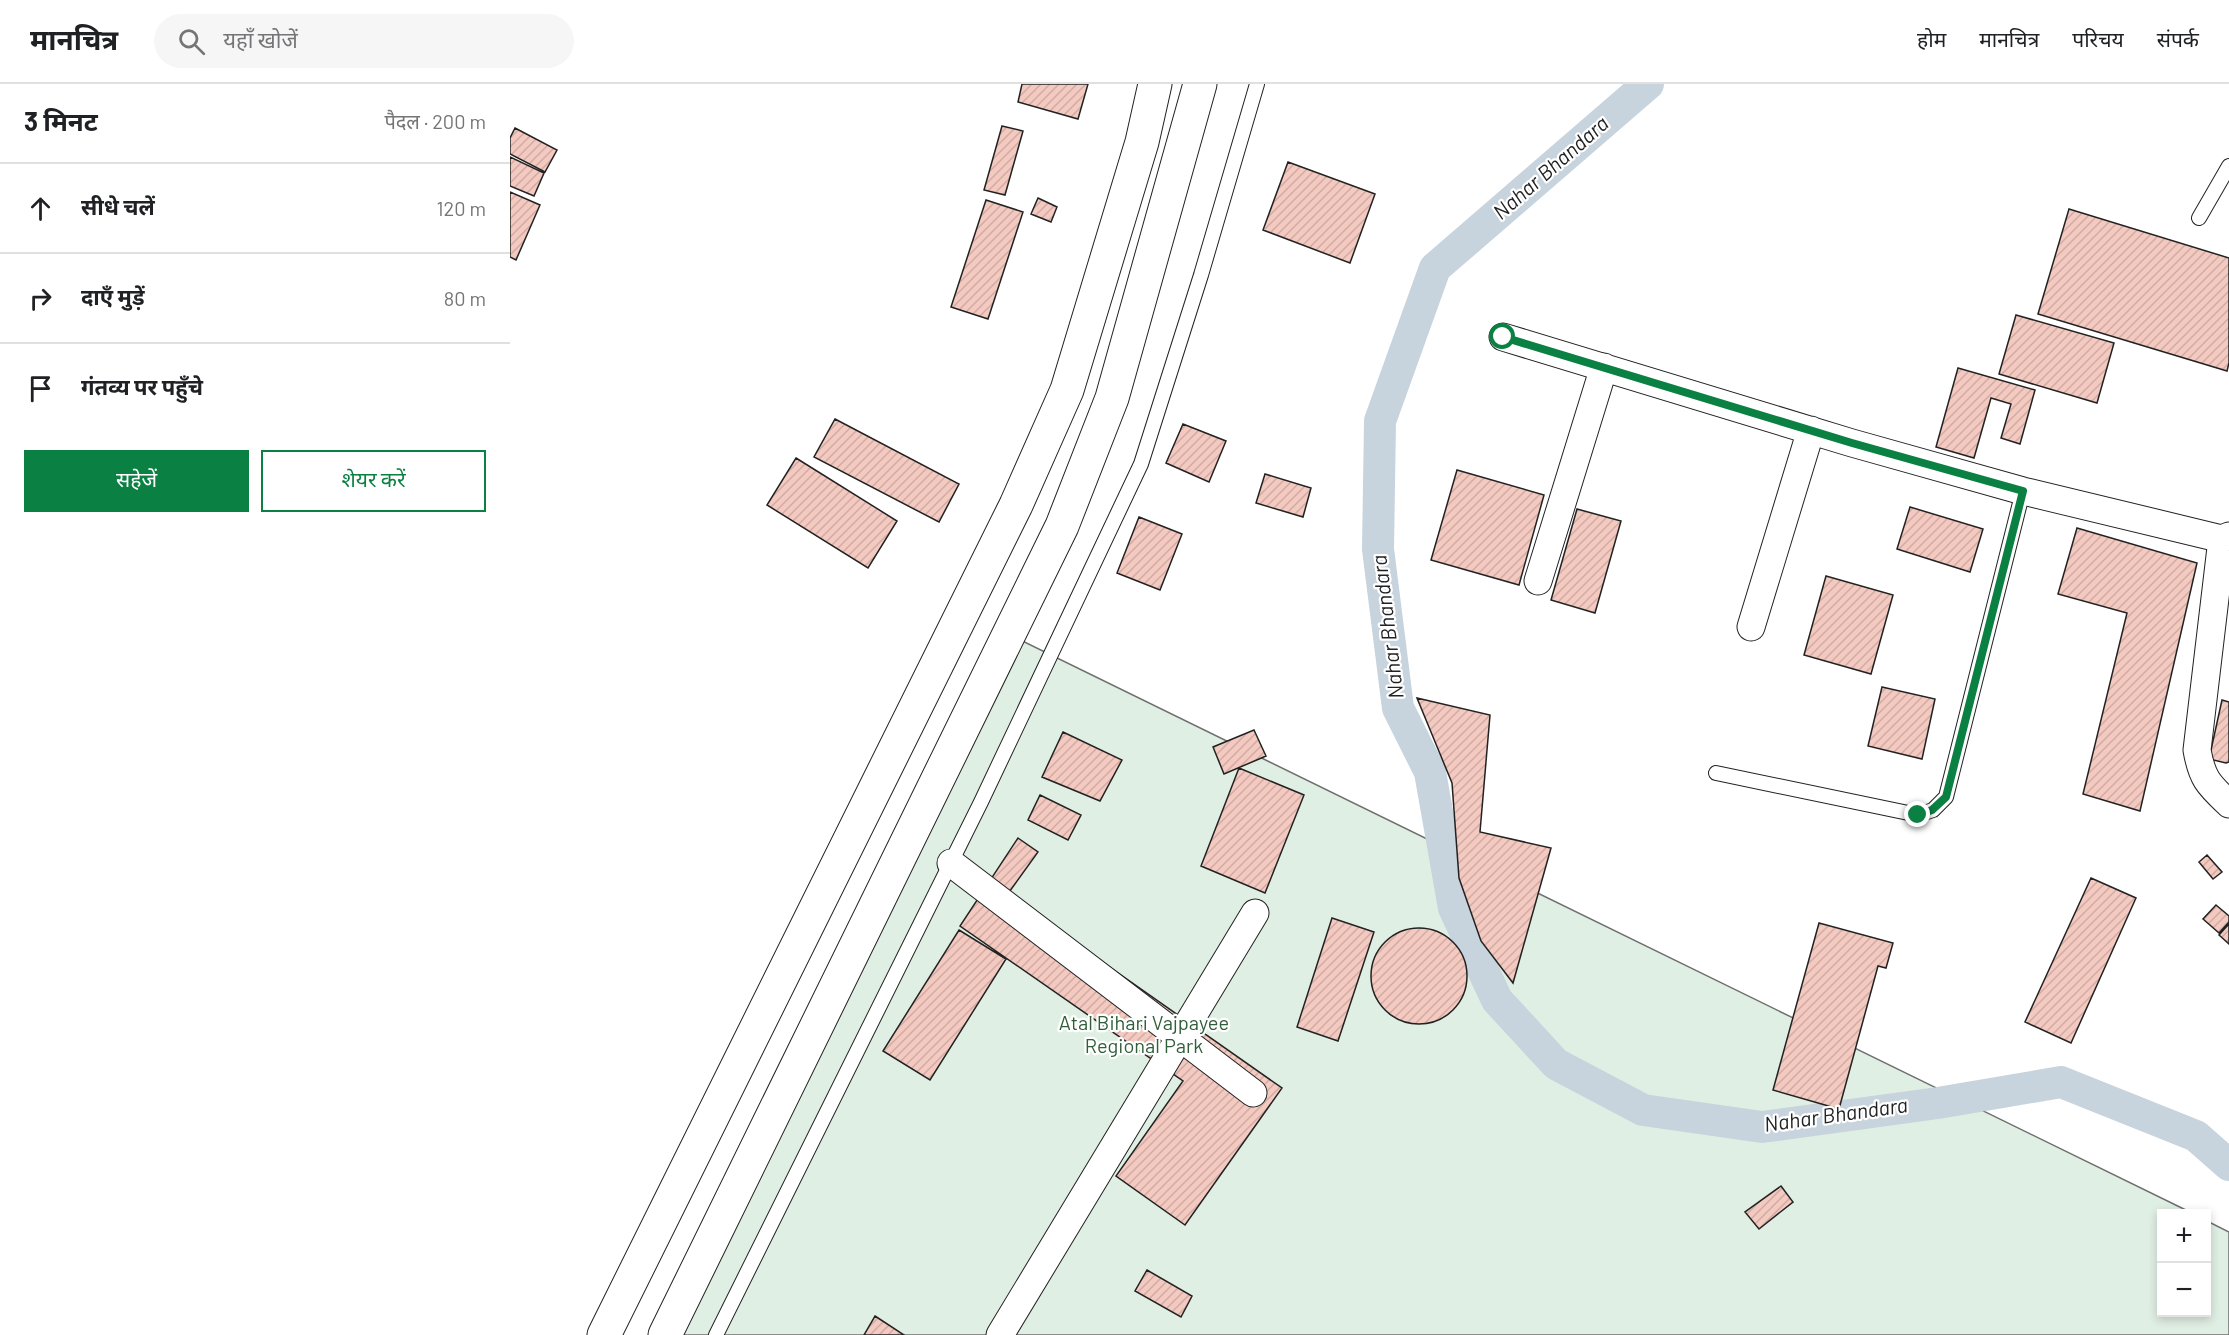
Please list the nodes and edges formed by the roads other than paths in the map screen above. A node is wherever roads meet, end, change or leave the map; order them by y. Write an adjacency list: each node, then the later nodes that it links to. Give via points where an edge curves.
1 (1155, 84): 19 (street, via 1142,142 1067,390 1016,505)
2 (1200, 84): 20 (street, via 1112,398 1062,526)
3 (1257, 84): 15 (lane, via 1141,464)
4 (2229, 166): 5 (lane)
5 (2199, 219)
6 (1503, 337): 7 (street)
7 (1604, 367): 8 (street); 11 (street)
8 (1811, 430): 9 (street); 12 (street)
9 (2023, 491): 10 (street); 13 (lane, via 1946,797 1932,810 1918,815)
10 (2225, 538): 14 (street, via 2197,750 2200,770)
11 (1538, 581)
12 (1751, 627)
13 (1716, 773)
14 (2229, 804)
15 (951, 863): 17 (street); 21 (lane)
16 (1255, 913): 17 (street)
17 (1180, 1037): 18 (street); 22 (street)
18 (1253, 1093)
19 (604, 1335)
20 (665, 1335)
21 (716, 1335)
22 (1000, 1335)

